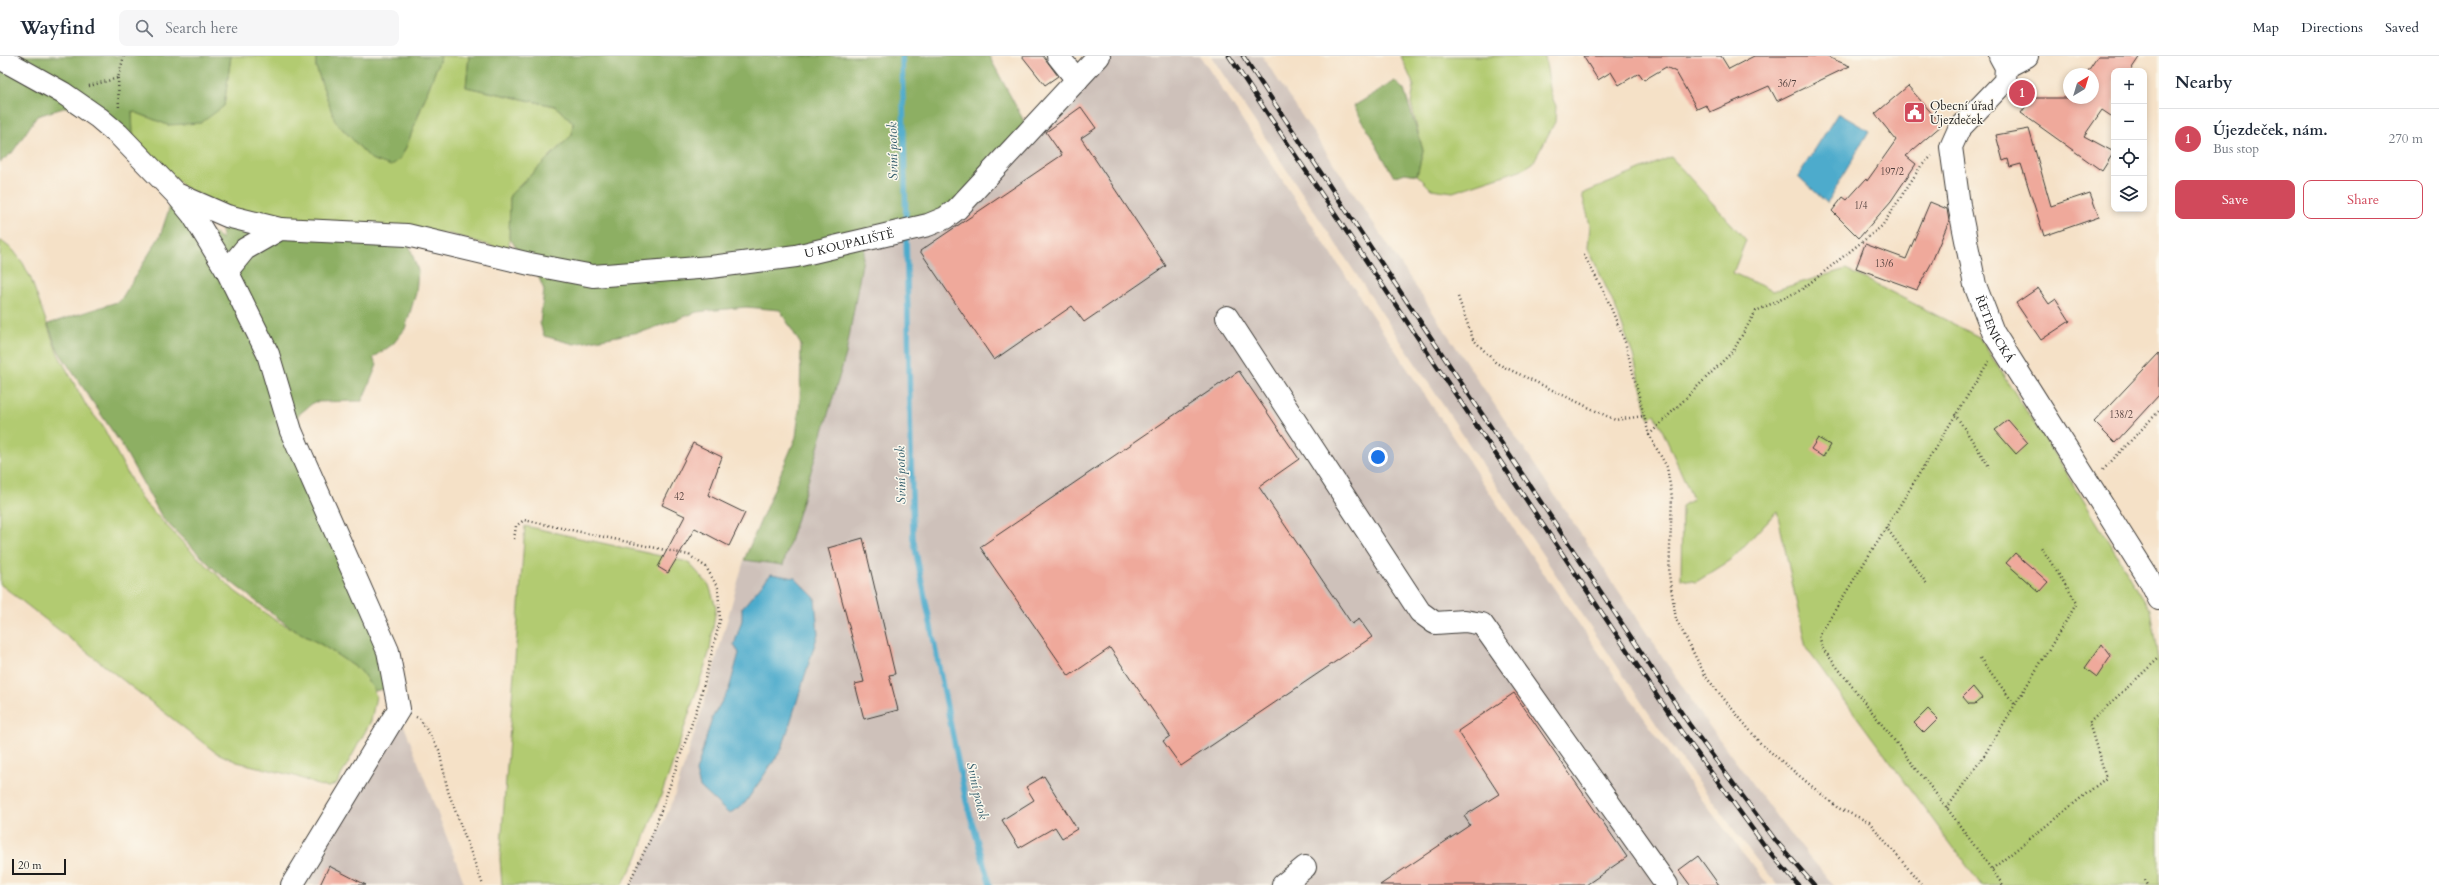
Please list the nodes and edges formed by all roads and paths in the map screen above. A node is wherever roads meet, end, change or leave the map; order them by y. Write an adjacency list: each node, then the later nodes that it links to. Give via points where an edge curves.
1 (124, 56): 8 (path, via 118,78)
2 (1058, 56): 7 (street)
3 (1099, 56): 7 (street, U KOUPALIŠTĚ)
4 (2027, 56): 6 (street)
5 (0, 58): 8 (street)
6 (2003, 62): 9 (street, via 2005,81 1959,129 1952,141)
7 (1077, 80): 11 (street, U KOUPALIŠTĚ, via 957,209 945,218 881,237 796,256 711,267 593,276 407,235)
8 (64, 93): 10 (street, via 119,135)
9 (1951, 153): 16 (street, ŘETENICKÁ, via 1975,285 1988,323); 20 (path, via 1933,155 1925,161 1882,226 1800,290 1756,311 1733,351)
10 (176, 194): 11 (street, U KOUPALIŠTĚ, via 227,216); 13 (street, via 193,215)
11 (280, 229): 13 (street, via 245,249)
12 (1584, 255): 19 (path, via 1606,296 1625,342)
13 (227, 271): 31 (street, via 268,354 291,431 388,651)
14 (1458, 297): 19 (path, via 1473,339 1496,363 1615,420)
15 (1227, 317): 40 (street, via 1420,612 1435,623 1465,621 1482,624)
16 (2003, 348): 18 (path, via 1985,365); 22 (street, ŘETENICKÁ)
17 (2159, 411): 22 (path)
18 (1954, 414): 21 (path); 23 (path)
19 (1644, 416): 20 (path)
20 (1649, 435): 41 (path, via 1667,467 1672,497 1669,575 1676,619 1706,677 1761,744 1838,808 1869,822)
21 (1990, 468)
22 (2090, 484): 27 (street, ŘETENICKÁ)
23 (1886, 526): 26 (path); 32 (path, via 1819,636 1823,649)
24 (514, 539): 38 (path, via 516,526 524,520 689,555 706,567 718,588 720,620 699,703 652,836)
25 (2042, 547): 30 (path, via 2077,603)
26 (1927, 584)
27 (2159, 599)
28 (1980, 658): 30 (path)
29 (2159, 658): 34 (path, via 2090,723 2106,778)
30 (2015, 705): 32 (path)
31 (399, 709): 36 (street); 37 (path, via 420,719 439,750 448,791)
32 (1947, 808): 34 (path)
33 (1305, 867): 39 (street)
34 (1992, 869): 42 (path)
35 (2145, 880): 43 (path)
36 (292, 885)
37 (483, 885)
38 (628, 885)
39 (1283, 885)
40 (1666, 885)
41 (1922, 885)
42 (2003, 885)
43 (2148, 885)

